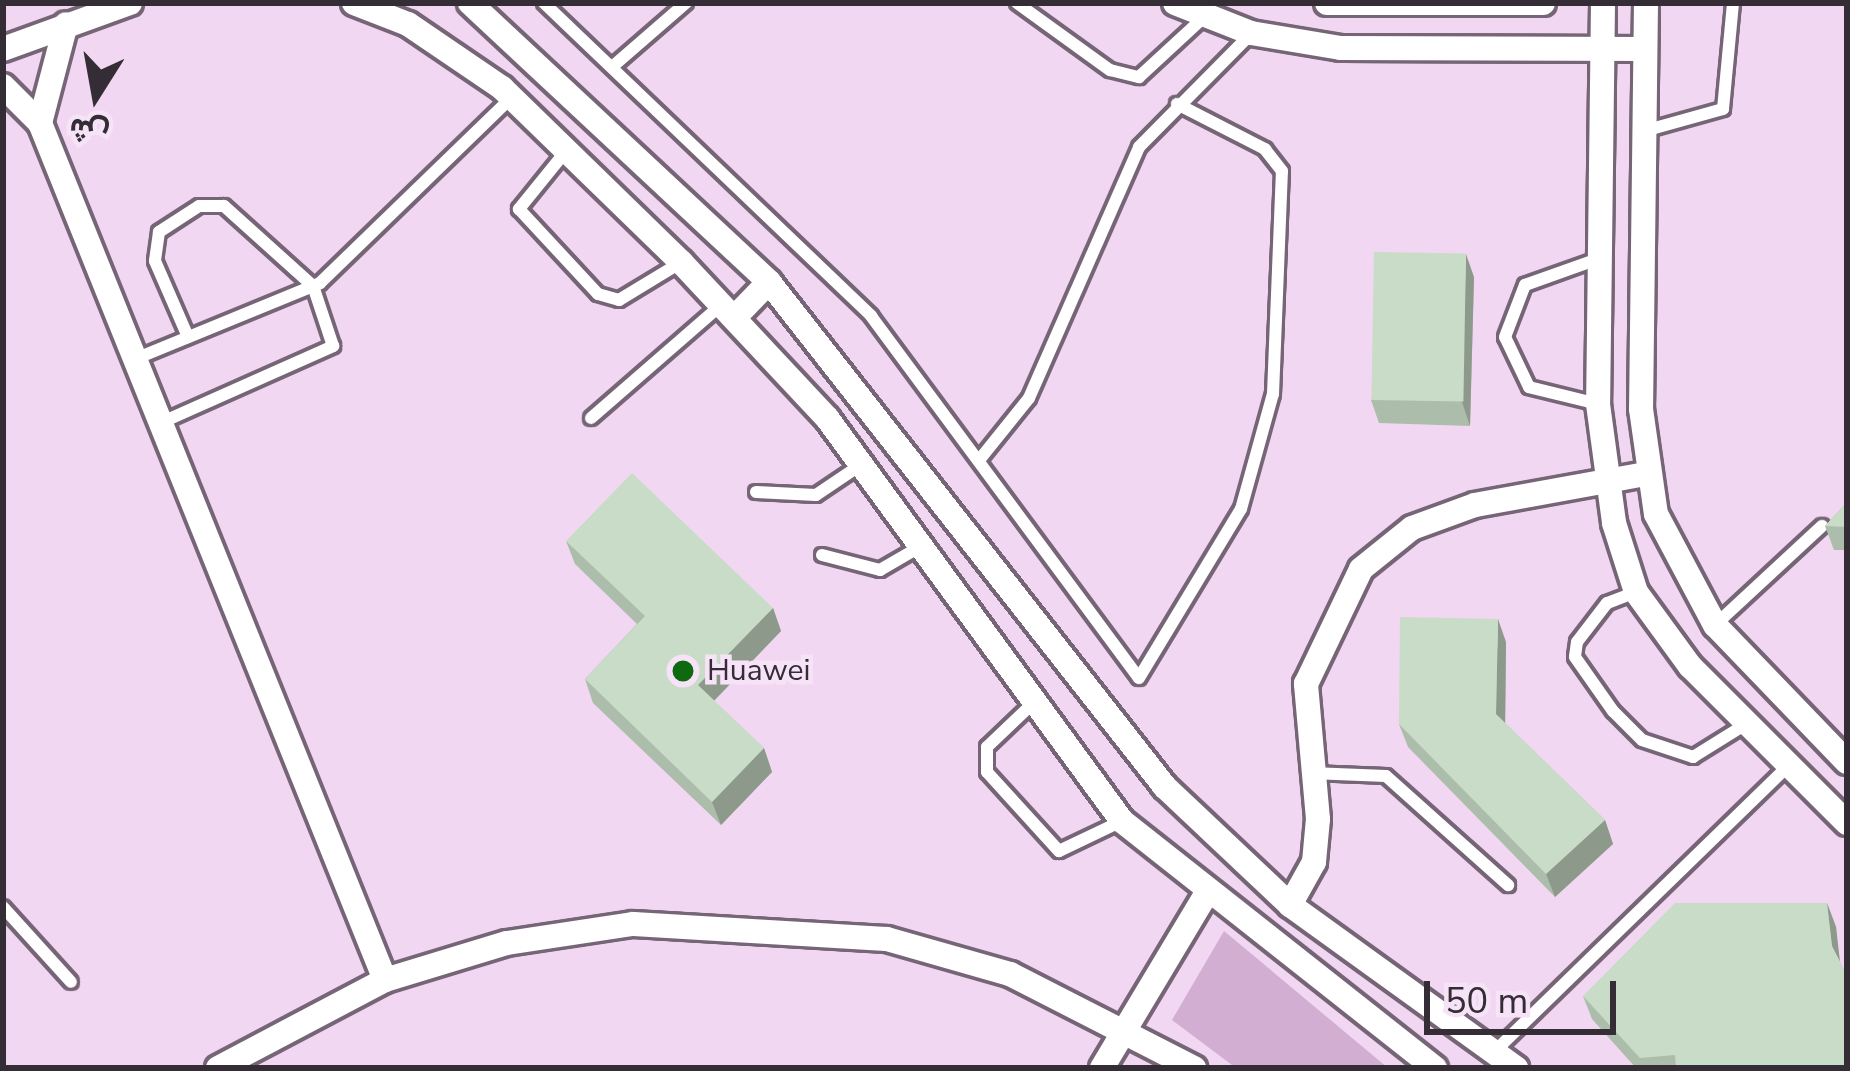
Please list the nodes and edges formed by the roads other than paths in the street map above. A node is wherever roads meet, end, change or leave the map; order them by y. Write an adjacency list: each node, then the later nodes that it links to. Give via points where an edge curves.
1 (130, 3): 15 (street)
2 (354, 3): 13 (street)
3 (470, 3): 29 (street)
4 (544, 3): 20 (lane)
5 (686, 3): 20 (lane)
6 (1017, 3): 14 (lane, via 1110,70 1139,77)
7 (1174, 3): 14 (street)
8 (1327, 3): 9 (street)
9 (1544, 3)
10 (1603, 3): 17 (street)
11 (1646, 3): 19 (street)
12 (1732, 3): 25 (lane, via 1723,109)
13 (409, 13): 22 (street)
14 (1204, 17): 16 (street)
15 (66, 24): 18 (street); 24 (street)
16 (1251, 33): 17 (street, via 1341,48); 23 (lane)
17 (1603, 48): 19 (street); 27 (street)
18 (3, 49)
19 (1645, 49): 25 (street)
20 (612, 67): 37 (lane, via 871,316)
21 (3, 86): 24 (street)
22 (512, 98): 26 (street); 30 (lane)
23 (1177, 104): 37 (lane, via 1139,147 1019,416); 37 (lane, via 1265,149 1282,170 1276,332 1257,472 1143,677)
24 (40, 123): 33 (street)
25 (1643, 131): 39 (street)
26 (566, 151): 28 (street); 28 (lane, via 519,209 598,294 619,300)
27 (1600, 259): 34 (street); 34 (lane, via 1526,285 1504,337 1529,387)
28 (681, 262): 31 (street)
29 (769, 281): 31 (street); 56 (street, via 945,495 1088,698)
30 (313, 286): 32 (lane); 32 (lane, via 224,206 199,206 159,232 155,261); 36 (lane, via 328,357)
31 (729, 310): 35 (lane); 38 (street)
32 (188, 337): 33 (lane)
33 (131, 360): 36 (street)
34 (1598, 404): 40 (street)
35 (591, 418)
36 (158, 424): 58 (street)
37 (980, 459)
38 (862, 464): 41 (lane, via 816,495); 43 (street)
39 (1646, 474): 40 (street); 46 (street, via 1671,554)
40 (1603, 477): 45 (street); 51 (street, via 1412,528 1361,569 1306,684)
41 (756, 491)
42 (1822, 526): 46 (lane)
43 (924, 545): 44 (lane, via 880,569); 47 (street)
44 (822, 555)
45 (1636, 592): 48 (street); 48 (lane, via 1607,603 1577,642 1575,657 1613,711 1642,740 1693,757)
46 (1715, 625): 49 (street)
47 (1029, 707): 52 (street); 52 (lane, via 984,760 1048,846 1071,851)
48 (1746, 724): 50 (street)
49 (1847, 762)
50 (1789, 765): 53 (street); 61 (lane)
51 (1311, 773): 54 (lane, via 1386,776); 56 (street, via 1314,862)
52 (1122, 821): 55 (street)
53 (1847, 824)
54 (1508, 886)
55 (1206, 894): 60 (street); 65 (street)
56 (1290, 905): 61 (street)
57 (3, 907): 59 (lane)
58 (385, 980): 60 (street, via 507,944 633,924 793,927 1010,974); 62 (street)
59 (71, 982)
60 (1127, 1025): 63 (street); 64 (street)
61 (1495, 1051): 66 (street)
62 (218, 1068)
63 (1102, 1068)
64 (1194, 1068)
65 (1435, 1068)
66 (1516, 1068)

